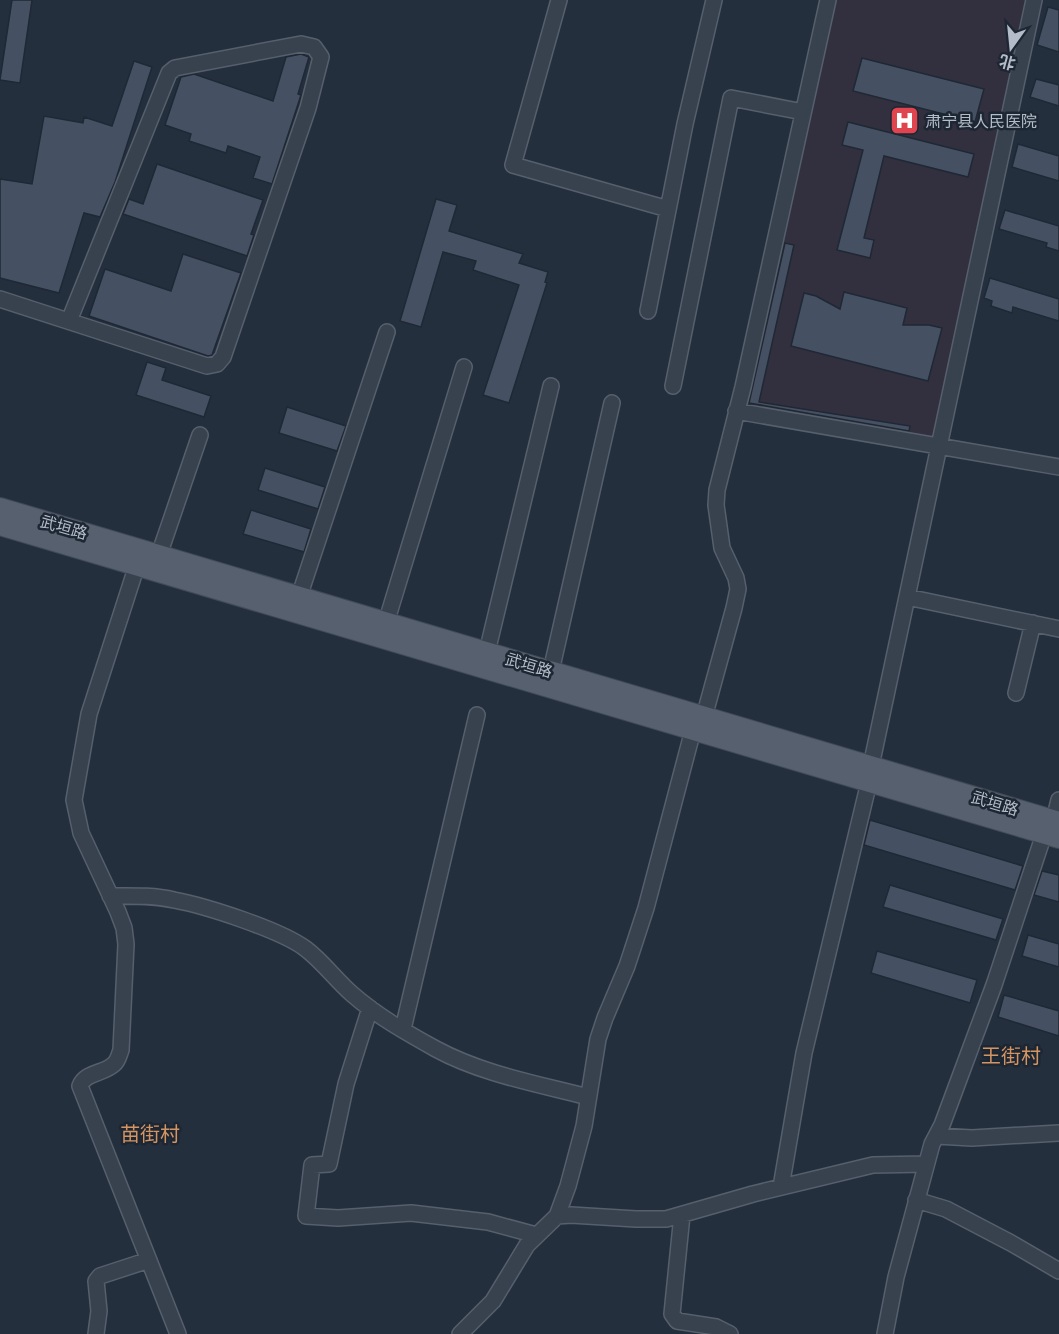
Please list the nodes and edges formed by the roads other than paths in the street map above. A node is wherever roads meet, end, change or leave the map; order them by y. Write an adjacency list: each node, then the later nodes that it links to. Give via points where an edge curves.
1 (559, 0): 6 (street, via 513,165)
2 (714, 0): 6 (street)
3 (828, 0): 5 (street)
4 (1034, 0): 17 (street)
5 (803, 112): 13 (street, via 731,98); 15 (street)
6 (668, 209): 8 (street)
7 (0, 299): 9 (street)
8 (648, 311)
9 (69, 321): 9 (street, via 207,366 217,364 223,357 308,108 321,57 314,47 301,44 175,68 169,73)
10 (387, 332): 23 (street)
11 (464, 367): 25 (street)
12 (551, 386): 28 (street)
13 (673, 386)
14 (612, 403): 29 (street)
15 (736, 411): 17 (street); 32 (street, via 716,505 722,548 738,589)
16 (200, 435): 21 (street)
17 (940, 446): 18 (street); 24 (street)
18 (1059, 467)
19 (0, 508): 21 (main road, 武垣路)
20 (0, 525): 22 (main road, 武垣路)
21 (159, 555): 23 (main road, 武垣路)
22 (137, 565): 32 (main road, 武垣路); 36 (street, via 89,714 74,800 81,833)
23 (299, 597): 25 (main road, 武垣路)
24 (907, 597): 26 (street); 33 (street)
25 (386, 622): 28 (main road, 武垣路)
26 (1033, 623): 27 (street); 30 (street)
27 (1059, 629)
28 (487, 652): 29 (main road, 武垣路)
29 (551, 671): 32 (main road, 武垣路)
30 (1017, 693)
31 (477, 715): 38 (street)
32 (698, 723): 33 (main road, 武垣路); 39 (street, via 646,908 598,1039)
33 (870, 774): 35 (main road, 武垣路); 43 (street, via 804,1053)
34 (1059, 800): 35 (street)
35 (1054, 828): 41 (street)
36 (110, 896): 37 (street, via 174,900 266,928 304,947); 48 (street, via 124,928 126,944 121,1050 114,1065 84,1079 80,1086)
37 (370, 1008): 38 (street); 47 (street, via 346,1083 329,1164 312,1165 306,1216 411,1213 488,1222)
38 (403, 1029): 39 (street, via 437,1050 469,1063)
39 (588, 1097): 46 (street, via 577,1152)
40 (1059, 1133): 41 (street)
41 (937, 1136): 42 (street)
42 (926, 1164): 43 (street, via 873,1165); 44 (street)
43 (781, 1187): 45 (street)
44 (916, 1200): 49 (street, via 946,1209); 54 (street)
45 (682, 1215): 46 (street, via 636,1220); 53 (street, via 672,1314 677,1321 716,1327)
46 (557, 1216): 47 (street)
47 (536, 1235): 52 (street, via 493,1301)
48 (149, 1260): 50 (street, via 100,1276 96,1281); 51 (street)
49 (1059, 1271)
50 (96, 1334)
51 (178, 1334)
52 (460, 1334)
53 (730, 1334)
54 (885, 1334)

